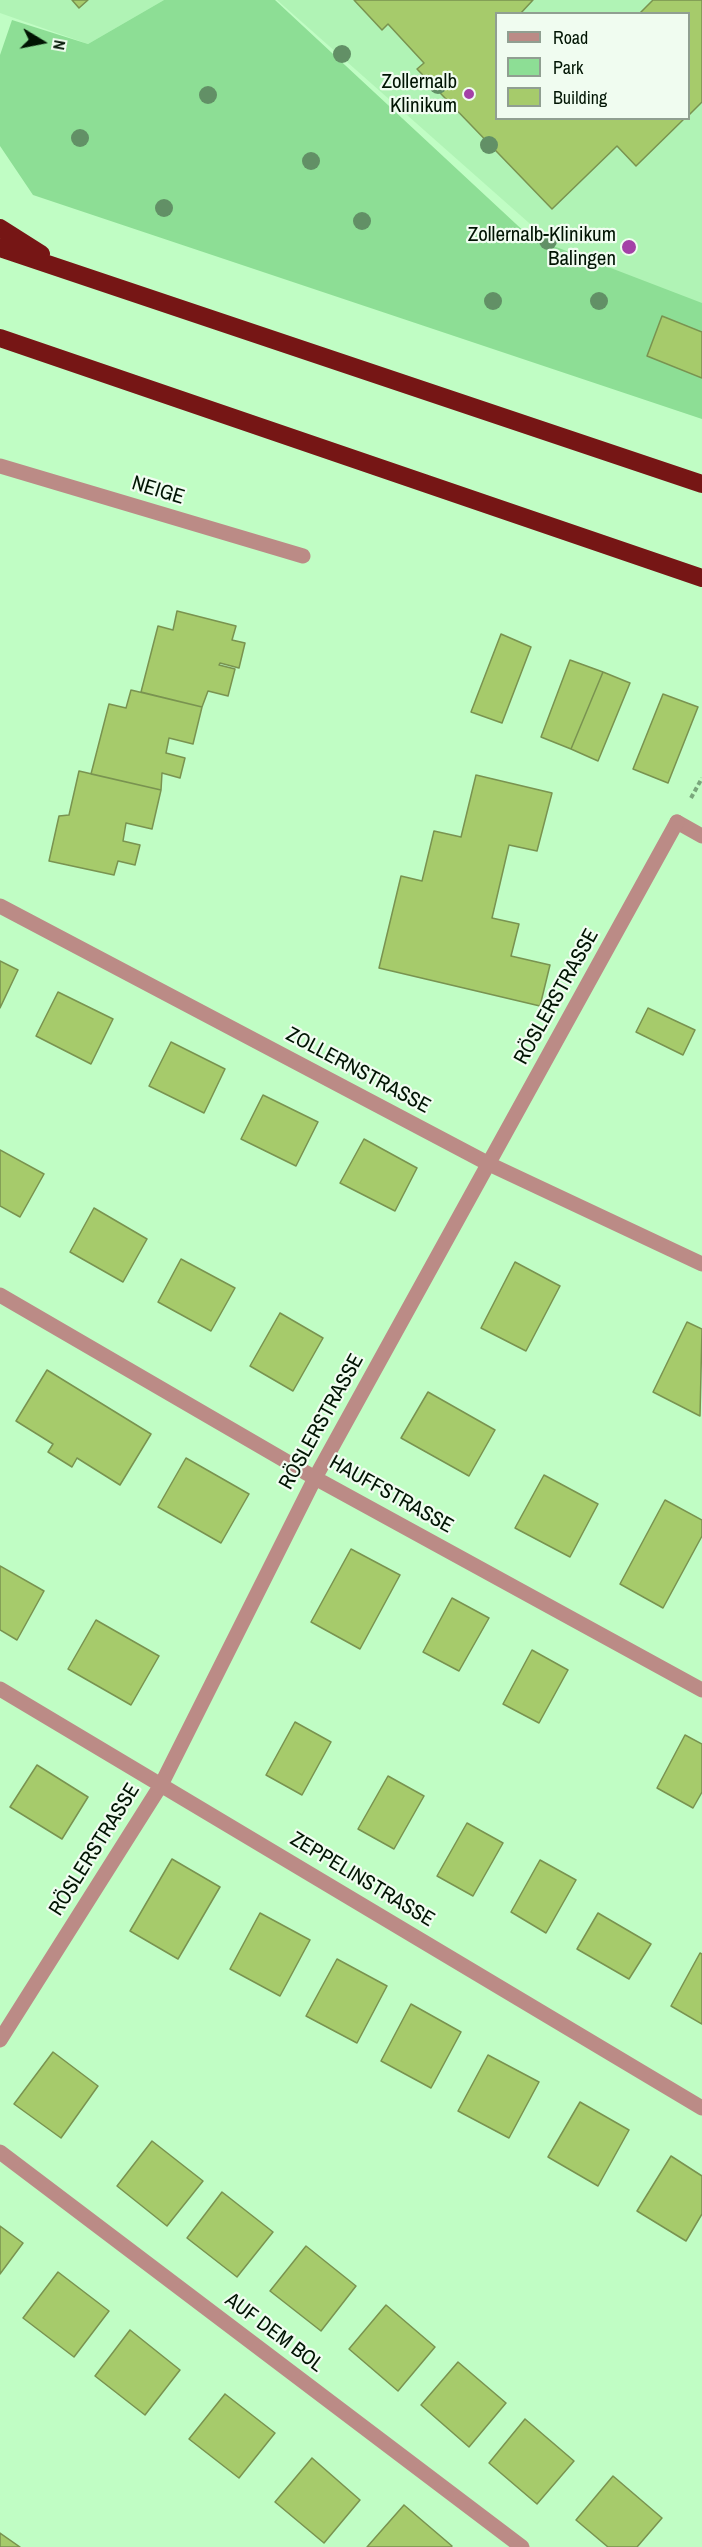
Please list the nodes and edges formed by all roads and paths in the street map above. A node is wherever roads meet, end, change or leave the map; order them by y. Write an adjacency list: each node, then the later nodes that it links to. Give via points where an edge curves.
1 (0, 228): 3 (highway)
2 (0, 248): 3 (highway)
3 (66, 270): 6 (highway)
4 (0, 338): 8 (highway)
5 (0, 466): 7 (street, NEIGE)
6 (702, 484)
7 (303, 556)
8 (702, 578)
9 (702, 836): 11 (street, RÖSLERSTRASSE, via 677,822)
10 (0, 906): 11 (street, ZOLLERNSTRASSE)
11 (489, 1164): 12 (street, ZOLLERNSTRASSE); 14 (street, RÖSLERSTRASSE)
12 (702, 1264)
13 (0, 1294): 14 (street, HAUFFSTRASSE)
14 (315, 1478): 16 (street, HAUFFSTRASSE); 17 (street, RÖSLERSTRASSE)
15 (0, 1689): 17 (street, ZEPPELINSTRASSE)
16 (702, 1690)
17 (161, 1785): 18 (street, RÖSLERSTRASSE); 19 (street, ZEPPELINSTRASSE)
18 (0, 2040)
19 (702, 2108)
20 (0, 2152): 21 (street, AUF DEM BOL)
21 (522, 2547)

